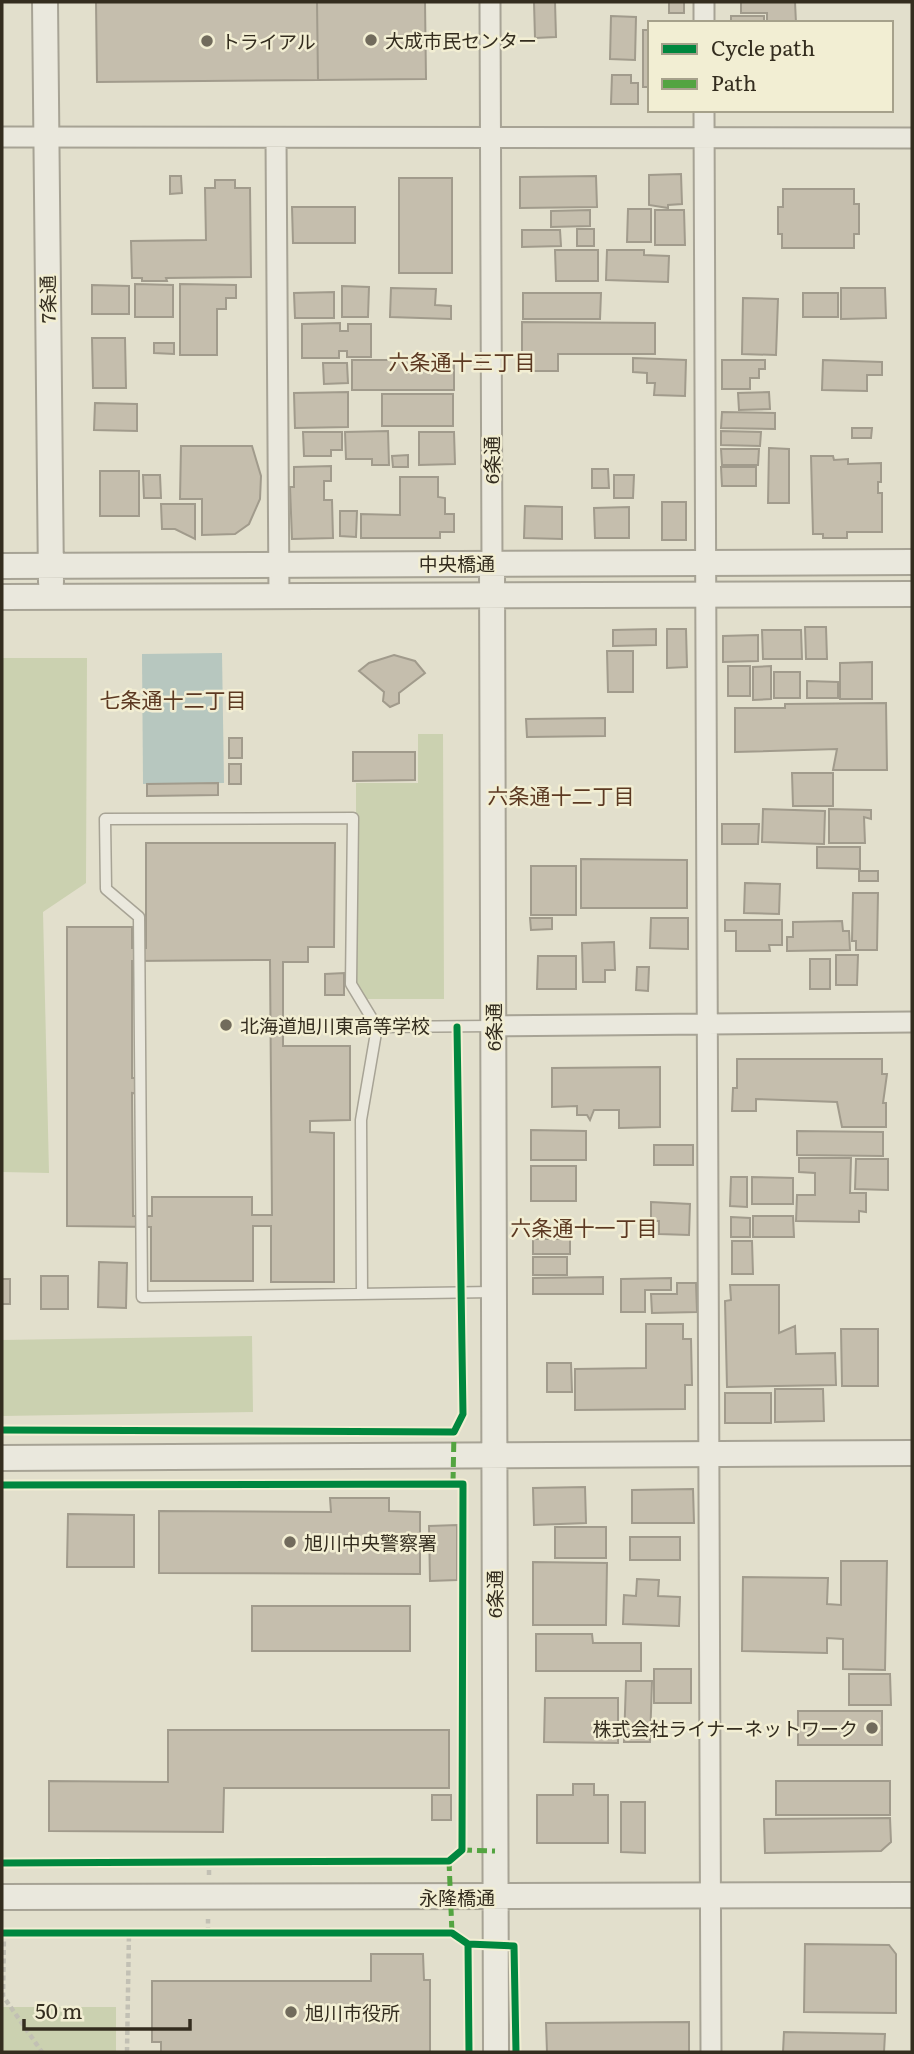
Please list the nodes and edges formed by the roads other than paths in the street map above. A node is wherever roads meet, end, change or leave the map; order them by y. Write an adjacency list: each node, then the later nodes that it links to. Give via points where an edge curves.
1 (45, 2): 6 (street, 7条通)
2 (490, 2): 9 (street, 6条通)
3 (704, 2): 4 (street)
4 (704, 21)
5 (704, 112): 11 (street)
6 (44, 136): 7 (street); 8 (street); 17 (street, 7条通)
7 (2, 137)
8 (276, 138): 9 (street); 15 (street)
9 (491, 138): 11 (street); 14 (street, 6条通)
10 (912, 138): 11 (street)
11 (704, 140): 12 (street)
12 (706, 562): 13 (street, 中央橋通); 14 (street, 中央橋通); 19 (street)
13 (912, 562)
14 (492, 563): 15 (street, 中央橋通); 18 (street, 6条通)
15 (279, 565): 17 (street, 中央橋通); 21 (street)
16 (2, 566): 17 (street, 中央橋通)
17 (51, 566): 23 (street, 7条通)
18 (491, 594): 19 (street, 中央橋通); 21 (street, 中央橋通); 26 (street, 6条通)
19 (706, 594): 20 (street, 中央橋通); 25 (street)
20 (912, 594)
21 (279, 596): 23 (street, 中央橋通)
22 (2, 597): 23 (street, 中央橋通)
23 (51, 597)
24 (912, 1022): 25 (street)
25 (707, 1024): 26 (street); 31 (street)
26 (492, 1026): 27 (lane); 28 (street, 6条通)
27 (377, 1027): 29 (lane, via 361,1120); 29 (lane, via 351,984 353,818 105,819 106,889 139,917 142,1297)
28 (493, 1292): 29 (lane); 32 (street, 6条通)
29 (362, 1294)
30 (912, 1453): 31 (street)
31 (708, 1455): 32 (street); 35 (street)
32 (494, 1457): 33 (street); 37 (street, 6条通)
33 (2, 1458)
34 (912, 1895): 35 (street, 永隆橋通)
35 (710, 1896): 37 (street, 永隆橋通); 39 (street)
36 (2, 1897): 37 (street, 永隆橋通)
37 (495, 1898): 38 (street, 6条通)
38 (496, 2052)
39 (711, 2052)

